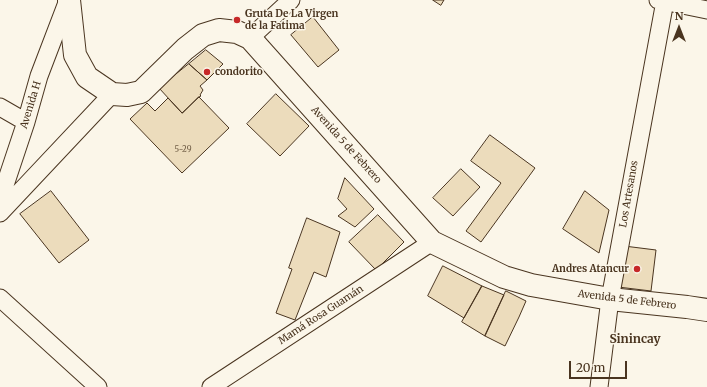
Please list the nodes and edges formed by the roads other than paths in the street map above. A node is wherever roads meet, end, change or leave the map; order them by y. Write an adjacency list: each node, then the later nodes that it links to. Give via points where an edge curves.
1 (69, 0): 6 (street, via 76,55 87,77); 8 (street, Avenida H, via 39,76)
2 (291, 0): 5 (street)
3 (661, 1): 4 (street); 12 (street, Los Artesanos)
4 (707, 10)
5 (250, 38): 6 (street, Avenida 5 de Febrero, via 237,32 219,30 203,35 141,92); 10 (street, Avenida 5 de Febrero)
6 (112, 94): 9 (street)
7 (0, 107): 8 (street)
8 (26, 122): 9 (street, Avenida H, via 4,188)
9 (1, 213)
10 (432, 242): 12 (street, Avenida 5 de Febrero, via 504,278); 15 (street, Mamá Rosa Guamán)
11 (0, 298): 14 (street)
12 (610, 299): 13 (street, Avenida 5 de Febrero); 16 (street, Los Artesanos)
13 (707, 310)
14 (98, 387)
15 (211, 387)
16 (598, 387)

